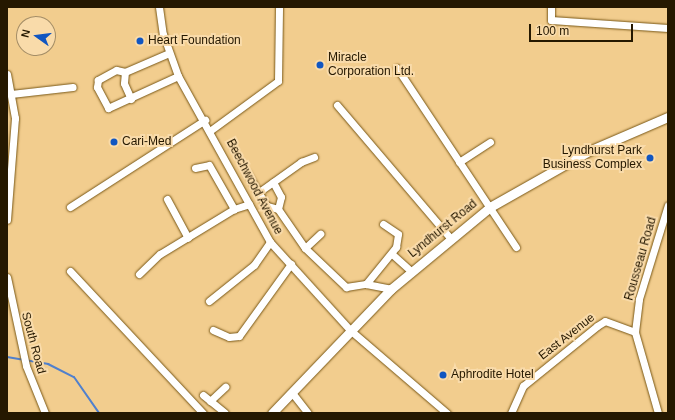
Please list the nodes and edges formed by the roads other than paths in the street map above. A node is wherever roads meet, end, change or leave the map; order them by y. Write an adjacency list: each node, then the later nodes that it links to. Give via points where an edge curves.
1 (159, 7): 5 (street, Beechwood Avenue)
2 (279, 7): 16 (street, via 278,81)
3 (551, 7): 4 (street, via 551,20)
4 (668, 28)
5 (169, 53): 7 (street); 9 (street, Beechwood Avenue)
6 (396, 68): 19 (street)
7 (125, 72): 12 (street, via 124,83); 12 (street, via 112,71 98,80 97,87 108,108)
8 (7, 74): 11 (street)
9 (178, 76): 12 (street); 15 (street, Beechwood Avenue)
10 (73, 87): 11 (street)
11 (11, 94): 31 (street, via 15,126)
12 (131, 99)
13 (337, 105): 35 (street)
14 (668, 117): 28 (main road, Lyndhurst Road, via 589,151)
15 (205, 120): 16 (street, Beechwood Avenue); 27 (street)
16 (211, 130): 25 (street, Beechwood Avenue)
17 (490, 142): 19 (street)
18 (314, 158): 22 (street)
19 (459, 162): 28 (street)
20 (195, 168): 30 (street, via 209,165)
21 (247, 173): 23 (street)
22 (273, 182): 23 (street); 29 (street, via 281,197)
23 (259, 192): 29 (street, via 267,206)
24 (167, 199): 34 (street)
25 (249, 204): 30 (street); 36 (street, Beechwood Avenue)
26 (668, 205): 50 (street, Rousseau Road, via 639,299)
27 (70, 207)
28 (490, 207): 35 (main road, Lyndhurst Road); 37 (street)
29 (278, 209): 38 (street)
30 (234, 210): 34 (street)
31 (7, 220)
32 (383, 224): 39 (street, via 398,234)
33 (320, 234): 38 (street)
34 (188, 238): 43 (street, via 150,261)
35 (450, 238): 42 (main road, Lyndhurst Road)
36 (270, 242): 40 (street, Beechwood Avenue); 47 (street, via 254,265)
37 (516, 247)
38 (305, 248): 45 (street, via 341,284 351,288)
39 (392, 254): 42 (street); 45 (street)
40 (291, 264): 48 (street, via 239,336 229,337); 49 (street, Beechwood Avenue)
41 (70, 271): 56 (street)
42 (411, 271): 46 (main road, Lyndhurst Road)
43 (139, 274)
44 (7, 277): 55 (street, South Road, via 26,366)
45 (366, 284): 46 (street)
46 (391, 289): 49 (main road, Lyndhurst Road)
47 (209, 301)
48 (213, 330)
49 (350, 330): 52 (main road, Lyndhurst Road); 60 (street, Beechwood Avenue)
50 (635, 332): 61 (street, East Avenue, via 605,321 523,386); 62 (street, Rousseau Road)
51 (225, 387): 54 (street)
52 (293, 394): 58 (main road, Lyndhurst Road); 59 (street)
53 (203, 395): 54 (street)
54 (210, 401): 57 (street)
55 (45, 413)
56 (203, 413)
57 (226, 413)
58 (272, 413)
59 (308, 413)
60 (447, 413)
61 (511, 413)
62 (658, 413)

